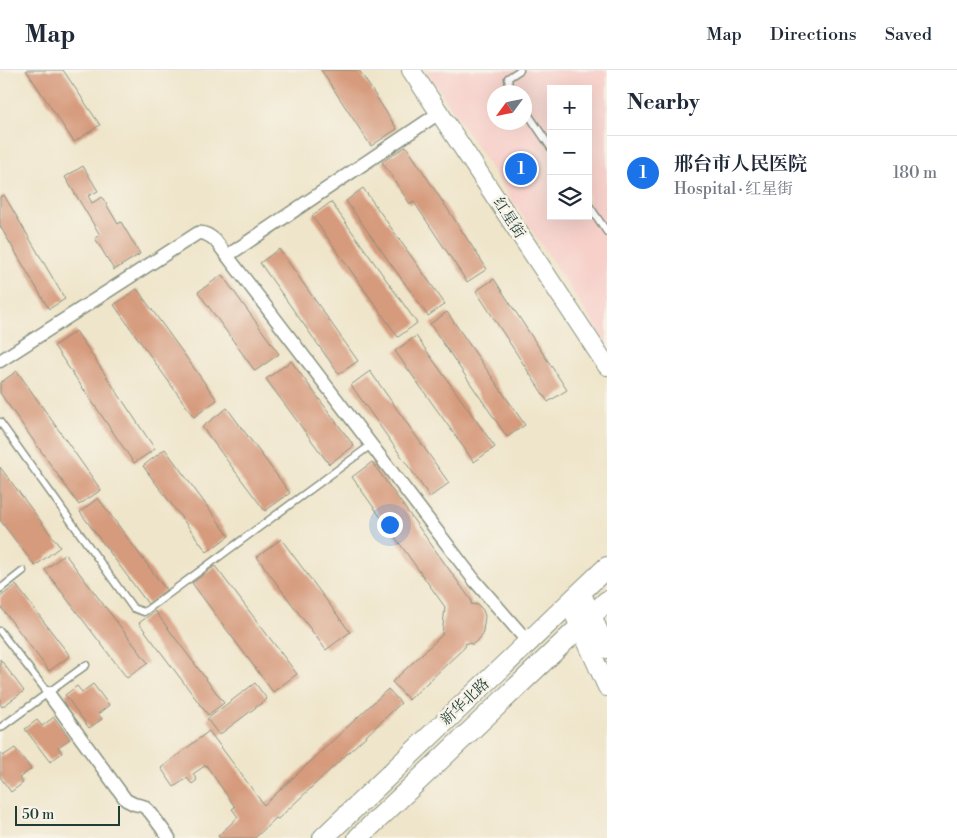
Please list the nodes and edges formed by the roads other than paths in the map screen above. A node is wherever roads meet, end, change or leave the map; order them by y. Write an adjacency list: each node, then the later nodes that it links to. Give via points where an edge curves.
1 (411, 70): 4 (street, 红星街)
2 (520, 70): 3 (lane, via 508,78)
3 (509, 85)
4 (439, 113): 9 (street); 11 (street, 红星街)
5 (532, 120): 6 (lane)
6 (547, 142)
7 (592, 210): 8 (lane)
8 (607, 232)
9 (227, 256): 10 (street, via 209,235 198,233); 13 (street)
10 (0, 361)
11 (607, 366)
12 (0, 422): 13 (lane, via 133,608 144,612)
13 (371, 445): 21 (street, via 475,581)
14 (607, 567): 17 (main road, 新华北路)
15 (23, 571): 16 (lane)
16 (0, 589)
17 (575, 597): 19 (street); 21 (main road, 新华北路)
18 (607, 601): 19 (main road, 新华北路)
19 (586, 621): 22 (street); 24 (street); 29 (main road, 新华北路)
20 (0, 630): 25 (lane)
21 (528, 642): 28 (main road, 新华北路)
22 (607, 649)
23 (86, 665): 25 (lane)
24 (607, 686)
25 (48, 693): 26 (lane); 27 (street, via 126,800 150,812)
26 (0, 728)
27 (169, 838)
28 (323, 838)
29 (358, 838)

